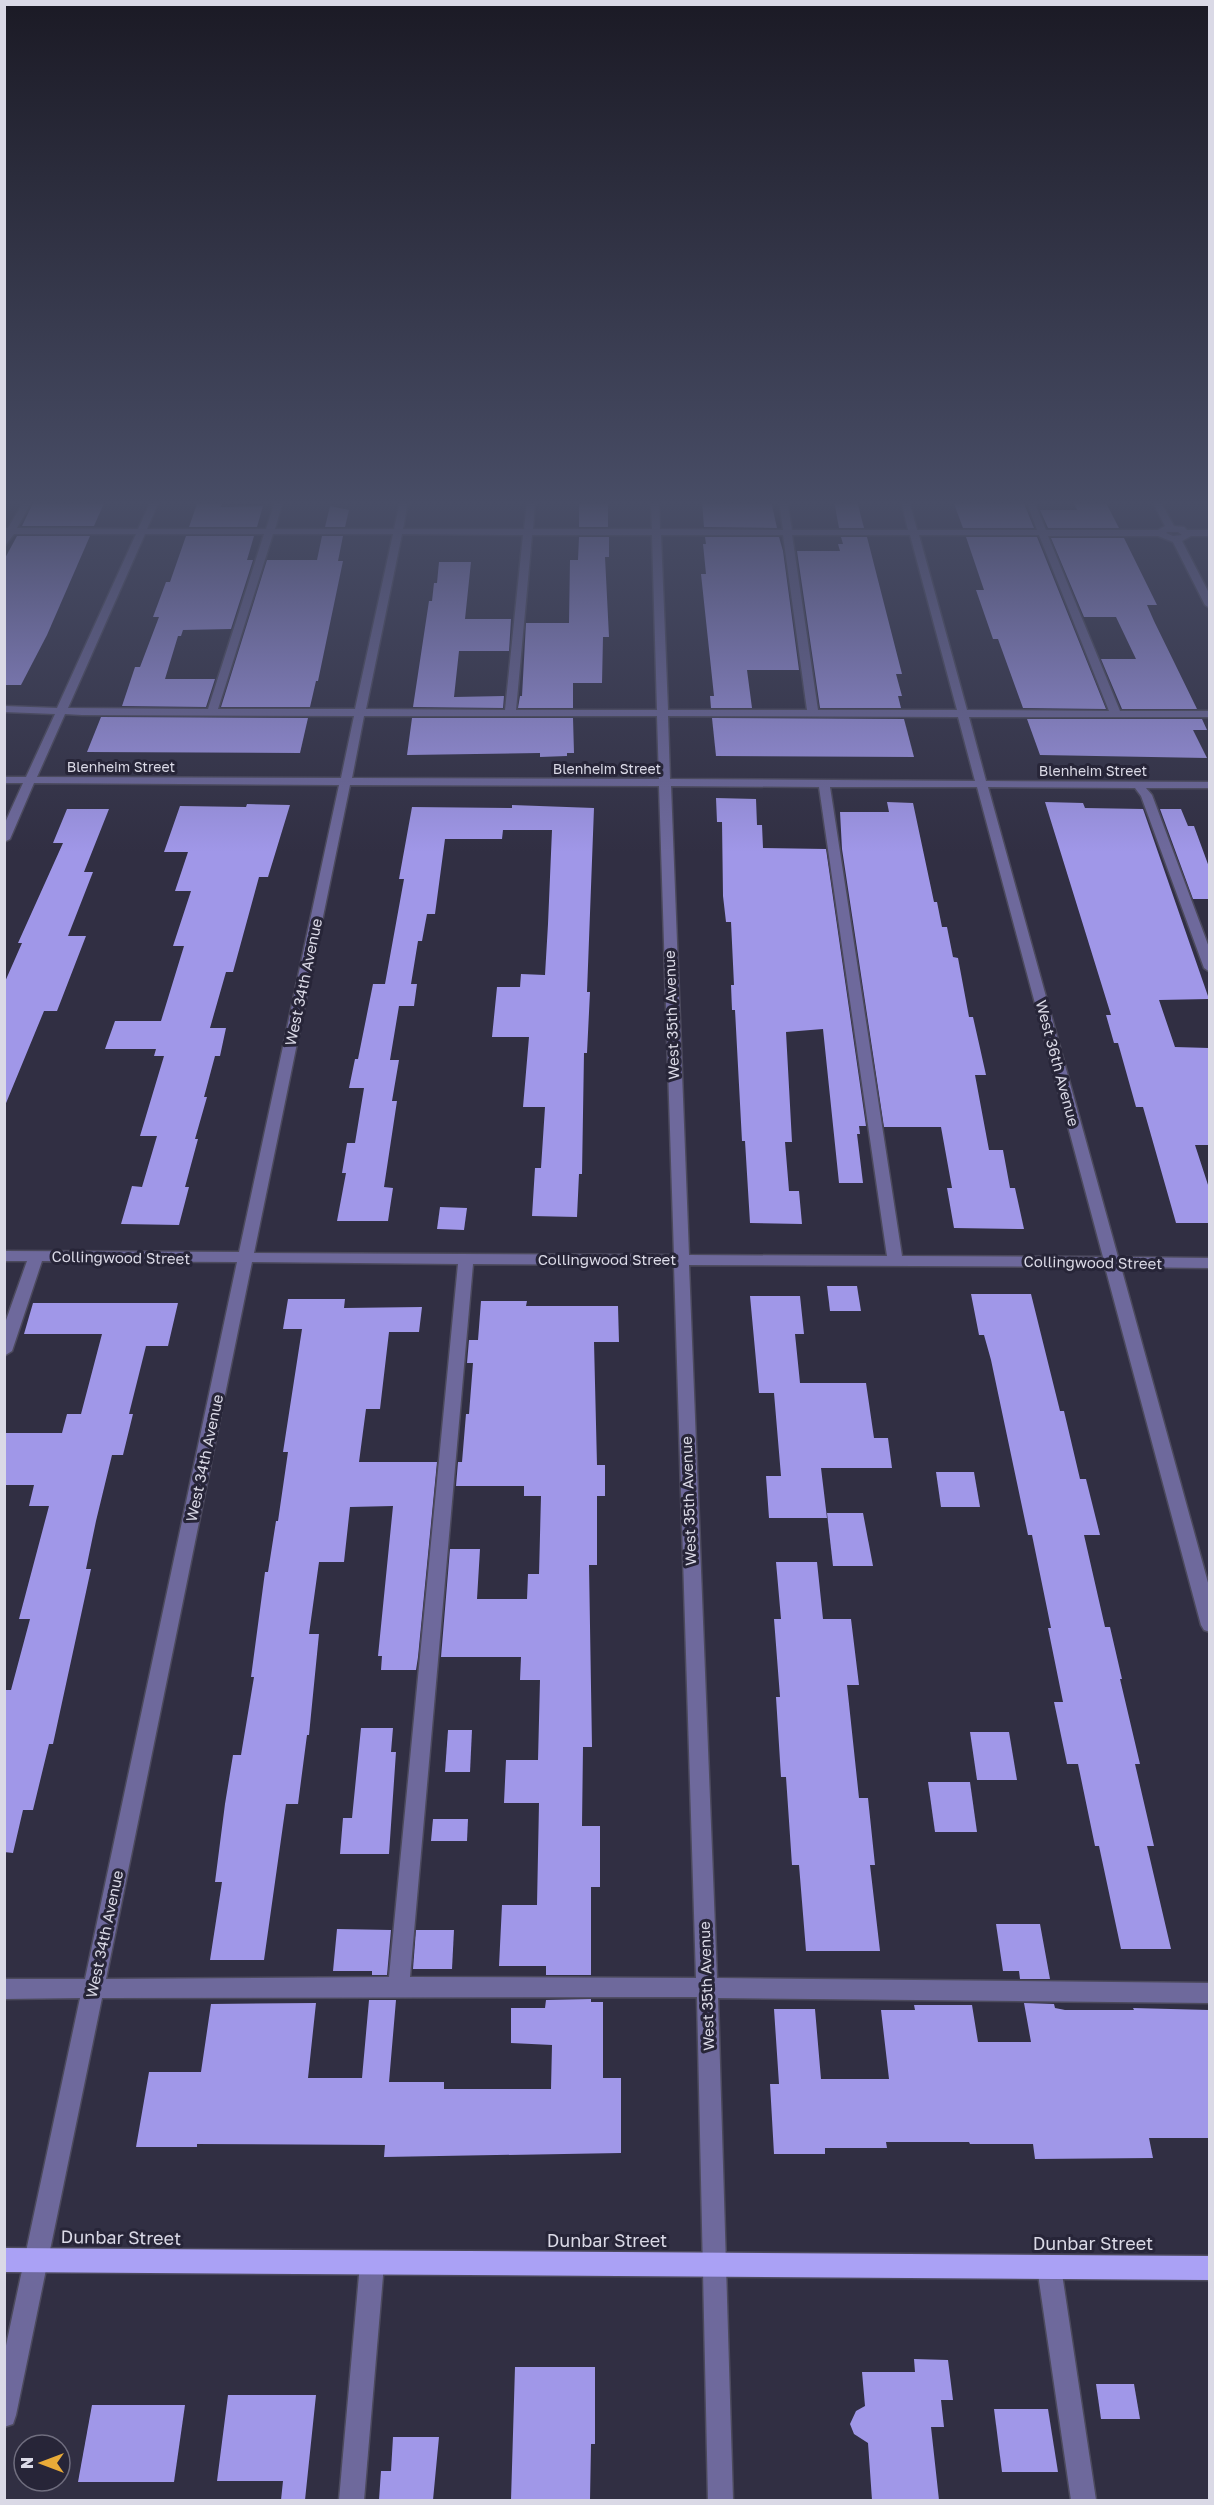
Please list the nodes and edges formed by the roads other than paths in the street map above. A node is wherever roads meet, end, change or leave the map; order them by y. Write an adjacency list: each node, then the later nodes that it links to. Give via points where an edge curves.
1 (103, 618): 10 (street)
2 (242, 618): 11 (street)
3 (380, 618): 12 (street, West 34th Avenue)
4 (519, 618): 13 (street)
5 (658, 618): 14 (street, West 35th Avenue)
6 (800, 618): 17 (street)
7 (937, 618): 18 (street, West 36th Avenue)
8 (1077, 618): 15 (street)
9 (4, 709): 10 (street)
10 (62, 711): 11 (street); 20 (street)
11 (212, 712): 12 (street)
12 (362, 712): 13 (street); 21 (street, West 34th Avenue)
13 (510, 713): 14 (street)
14 (661, 713): 17 (street); 22 (street, West 35th Avenue)
15 (1116, 714): 16 (street); 18 (street)
16 (1209, 714)
17 (813, 715): 18 (street)
18 (964, 715): 24 (street, West 36th Avenue)
19 (4, 780): 20 (street, Blenheim Street)
20 (31, 780): 21 (street, Blenheim Street); 27 (street)
21 (345, 783): 22 (street, Blenheim Street); 32 (street, West 34th Avenue)
22 (663, 783): 23 (street, Blenheim Street); 33 (street, West 35th Avenue)
23 (824, 784): 24 (street, Blenheim Street); 34 (street)
24 (982, 784): 25 (street, Blenheim Street); 35 (street, West 36th Avenue)
25 (1138, 785): 26 (street, Blenheim Street); 28 (street, via 1146,795)
26 (1209, 785)
27 (4, 839)
28 (1209, 968)
29 (4, 1256): 30 (street, Collingwood Street)
30 (36, 1256): 32 (street, Collingwood Street); 37 (street)
31 (466, 1258): 32 (street, Collingwood Street); 33 (street, Collingwood Street); 39 (street)
32 (246, 1259): 40 (street, West 34th Avenue)
33 (680, 1259): 34 (street, Collingwood Street); 41 (street, West 35th Avenue)
34 (895, 1260): 35 (street, Collingwood Street)
35 (1112, 1263): 36 (street, Collingwood Street); 38 (street, West 36th Avenue)
36 (1209, 1263)
37 (4, 1350)
38 (1209, 1625)
39 (399, 1986): 40 (street); 41 (street)
40 (93, 1988): 42 (street); 45 (street, West 34th Avenue)
41 (707, 1988): 43 (street); 47 (street, West 35th Avenue)
42 (4, 1989)
43 (1209, 1993)
44 (4, 2260): 45 (main road, Dunbar Street)
45 (37, 2260): 46 (main road, Dunbar Street); 50 (street, West 34th Avenue)
46 (372, 2264): 47 (main road, Dunbar Street); 51 (street)
47 (714, 2265): 48 (main road, Dunbar Street); 52 (street, West 35th Avenue)
48 (1049, 2267): 49 (main road, Dunbar Street); 53 (street)
49 (1209, 2268)
50 (4, 2415)
51 (351, 2500)
52 (721, 2500)
53 (1084, 2500)

